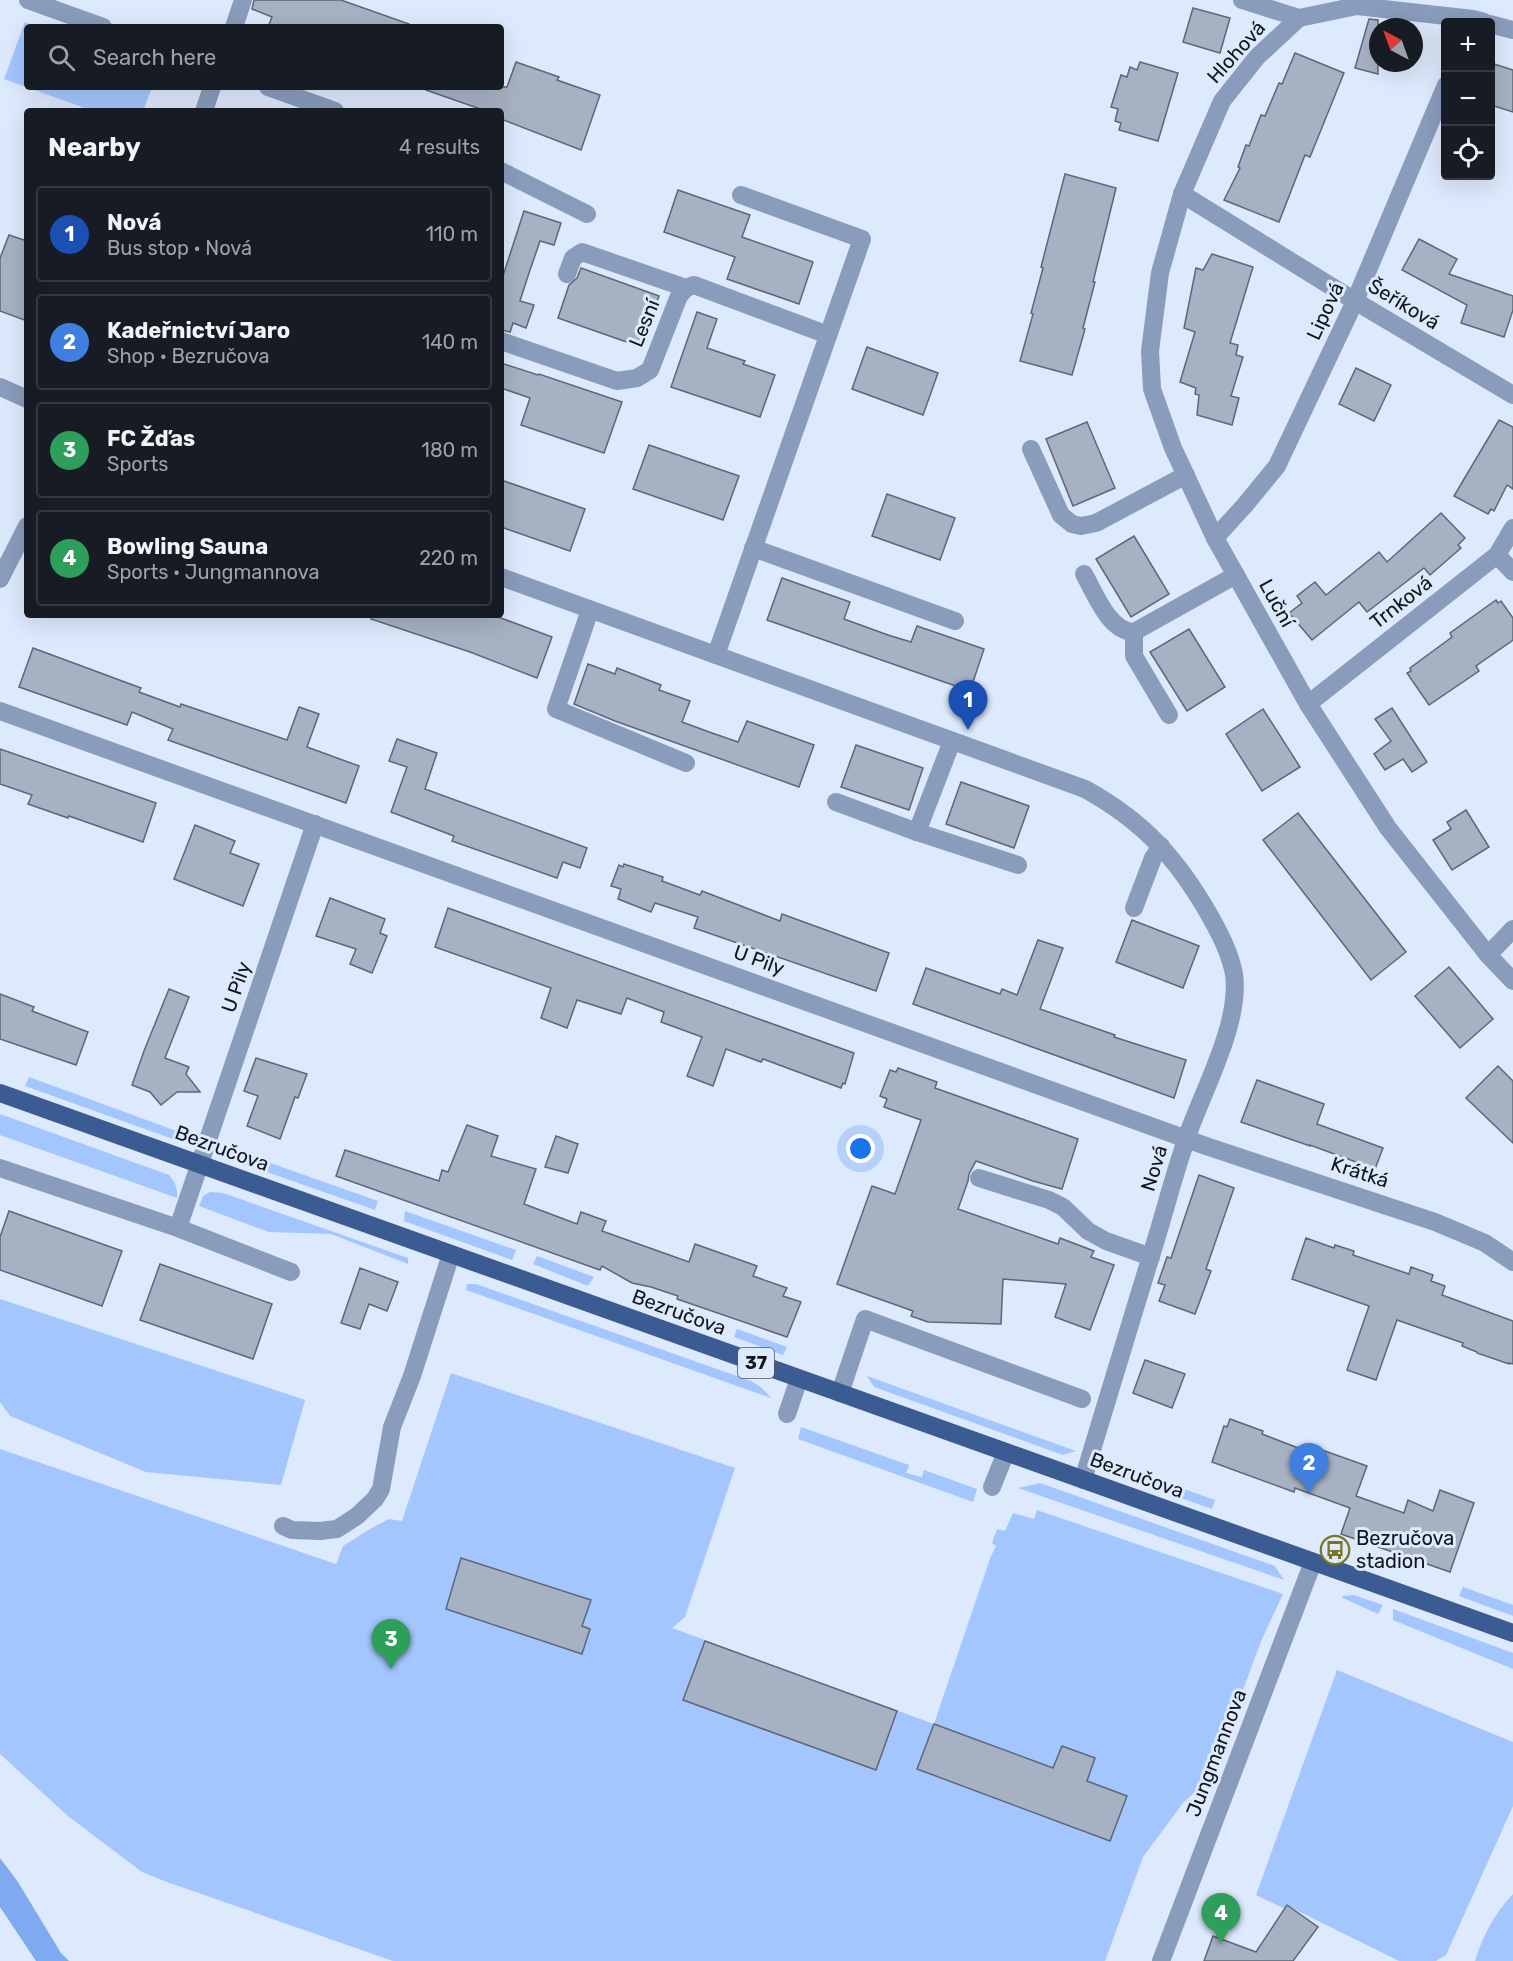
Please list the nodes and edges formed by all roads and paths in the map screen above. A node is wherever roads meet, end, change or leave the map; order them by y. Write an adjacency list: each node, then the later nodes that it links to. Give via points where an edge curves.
1 (28, 0): 6 (street)
2 (243, 0): 7 (street)
3 (1242, 0): 4 (street)
4 (1299, 18): 5 (street, via 1358,6); 16 (street, Hlohová, via 1257,57 1222,102)
5 (1450, 18)
6 (95, 24)
7 (235, 24)
8 (1495, 26): 9 (street)
9 (1513, 30)
10 (211, 90): 13 (street)
11 (276, 90): 14 (street)
12 (1441, 98): 21 (street, Lipová)
13 (205, 108)
14 (327, 108)
15 (504, 176): 18 (street)
16 (1182, 194): 21 (street, Šeříková); 28 (street, Luční, via 1160,273 1150,351 1152,389)
17 (741, 195): 22 (street, via 862,239)
18 (587, 214)
19 (567, 274): 20 (street, via 573,258 582,252)
20 (686, 288): 22 (street, Lesní, via 694,285); 23 (street, Lesní, via 679,296 650,370 637,378 617,381)
21 (1355, 301): 25 (street, Šeříková); 31 (street, Lipová, via 1277,466)
22 (828, 335): 32 (street)
23 (504, 342)
24 (0, 387): 26 (street)
25 (1513, 395)
26 (24, 398)
27 (1031, 449): 28 (street, via 1061,515 1081,526 1096,523)
28 (1185, 475): 31 (street, Luční)
29 (1513, 528): 33 (street, Trnková)
30 (24, 532): 38 (street)
31 (1215, 538): 36 (street, Luční)
32 (753, 548): 40 (street); 42 (street)
33 (1497, 555): 34 (street); 43 (street, Trnková)
34 (1513, 572)
35 (1084, 574): 41 (street, via 1117,628)
36 (1236, 575): 41 (street); 43 (street, Luční)
37 (504, 578): 39 (street, Nová)
38 (0, 579)
39 (590, 610): 42 (street, Nová); 47 (street, via 556,709)
40 (955, 621)
41 (1134, 633): 45 (street, via 1134,656)
42 (716, 655): 46 (street, Nová)
43 (1308, 704): 55 (street, Luční, via 1388,828)
44 (0, 711): 49 (street, U Pily)
45 (1169, 715)
46 (952, 741): 50 (street); 51 (street, Nová, via 1084,789 1119,809)
47 (686, 763)
48 (837, 802): 50 (street)
49 (315, 824): 58 (street, U Pily); 59 (street, U Pily)
50 (917, 832): 52 (street)
51 (1161, 846): 53 (street); 58 (street, Nová, via 1190,882 1223,939 1234,975 1231,1022)
52 (1018, 866)
53 (1134, 908)
54 (1513, 929): 55 (street)
55 (1488, 955): 56 (street, Luční)
56 (1513, 981)
57 (0, 1093): 59 (main road, Bezručova / 37)
58 (1186, 1138): 64 (street, Nová); 65 (street, Krátká, via 1435,1222 1485,1243)
59 (200, 1164): 62 (street, U Pily); 63 (main road, Bezručova / 37)
60 (0, 1168): 62 (street)
61 (979, 1178): 64 (street, via 1049,1200 1063,1207 1088,1231)
62 (178, 1228): 66 (street)
63 (451, 1254): 67 (main road, Bezručova / 37); 74 (street, via 392,1427 381,1489 375,1499 337,1529 292,1530)
64 (1151, 1257): 72 (street, Nová)
65 (1513, 1262)
66 (291, 1272)
67 (800, 1378): 68 (main road, Bezručova / 37); 70 (street)
68 (840, 1393): 69 (street, via 865,1319); 71 (main road, Bezručova / 37)
69 (1082, 1399)
70 (787, 1414)
71 (1006, 1452): 72 (main road, Bezručova / 37); 73 (street)
72 (1083, 1480): 75 (main road, Bezručova / 37)
73 (992, 1487)
74 (284, 1526)
75 (1313, 1562): 76 (main road, Bezručova / 37); 77 (street, Jungmannova)
76 (1513, 1633)
77 (1161, 1961)

